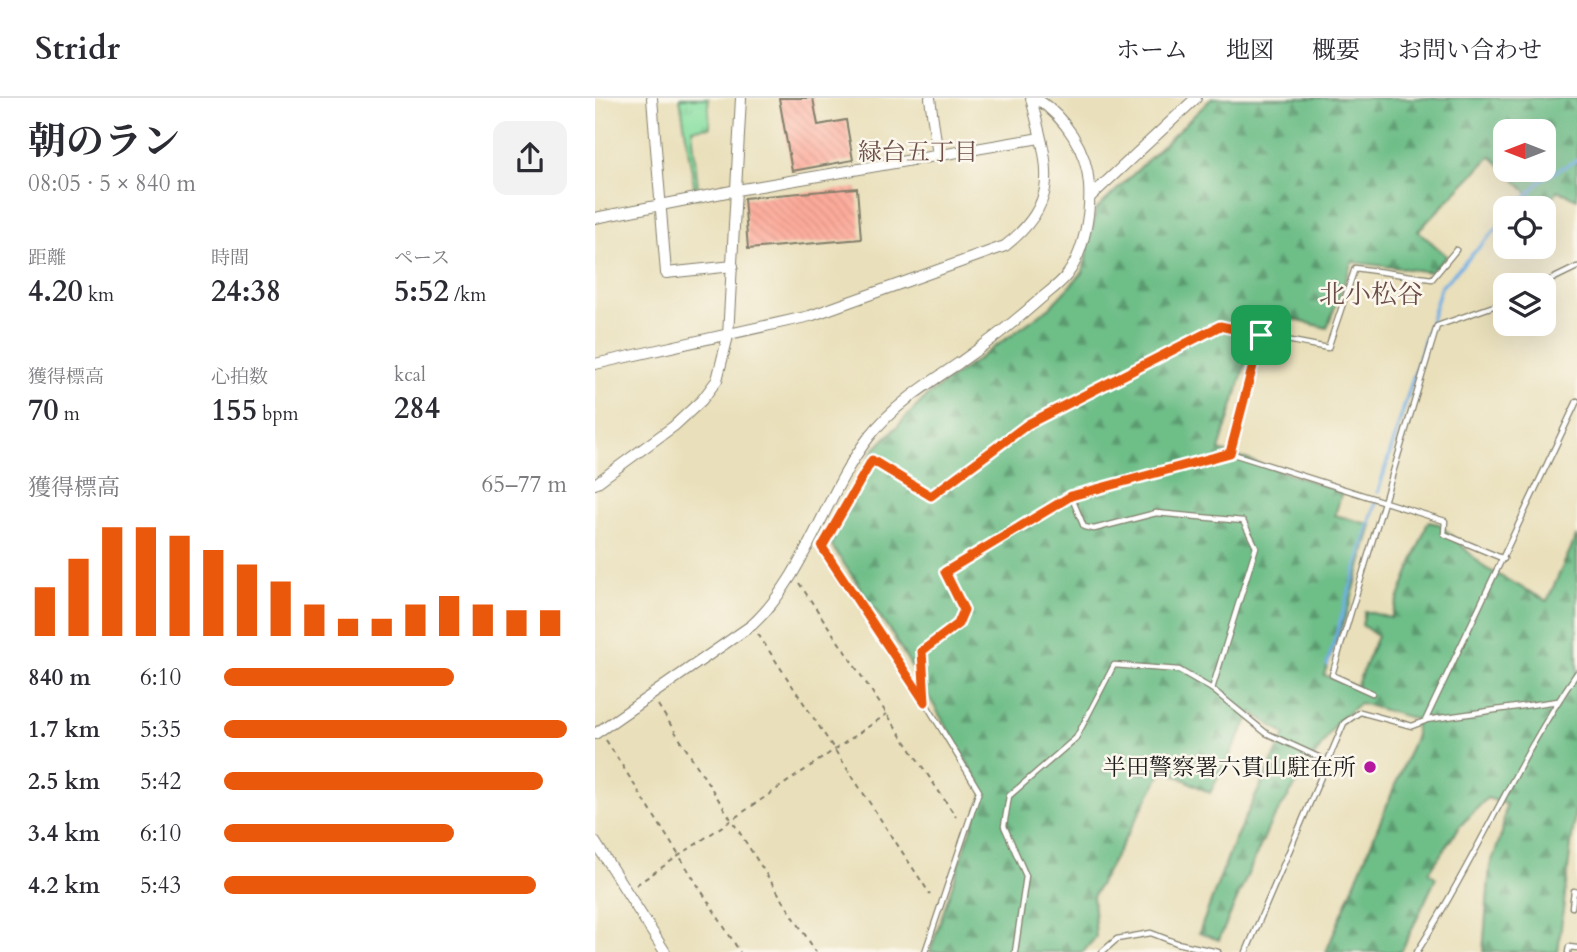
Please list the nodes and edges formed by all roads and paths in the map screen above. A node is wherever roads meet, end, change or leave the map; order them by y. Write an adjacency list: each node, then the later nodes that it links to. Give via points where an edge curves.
1 (652, 98): 10 (street)
2 (741, 98): 8 (street)
3 (930, 98): 7 (street)
4 (1033, 98): 6 (street); 9 (street, via 1068,127 1089,173)
5 (1196, 98): 9 (street)
6 (1040, 138): 7 (street); 18 (street, via 1047,190 1024,231 1005,246 810,316)
7 (938, 156): 8 (street)
8 (737, 190): 10 (street); 13 (street)
9 (1090, 197): 26 (street, via 1078,254 1066,276 1019,317 914,391 883,421 846,470)
10 (661, 206): 11 (street); 13 (street, via 666,273)
11 (595, 218)
12 (1456, 250): 17 (lane, via 1432,279 1355,268 1328,348)
13 (733, 266): 18 (street)
14 (1577, 267): 15 (lane)
15 (1556, 277)
16 (1493, 306): 24 (lane, via 1437,326)
17 (1261, 335): 21 (lane); 33 (lane, via 1220,326 1028,424 931,496 872,460 822,547)
18 (728, 336): 19 (street); 22 (street, via 717,380 702,400)
19 (595, 364)
20 (1577, 401): 25 (lane)
21 (1230, 453): 23 (lane); 24 (lane)
22 (595, 484)
23 (1071, 496): 29 (lane, via 1084,527 1094,529 1156,513 1243,521 1256,547); 33 (lane, via 945,572 964,610 958,624 922,651)
24 (1384, 502): 25 (lane, via 1445,521 1444,534); 30 (lane, via 1332,676)
25 (1504, 559): 35 (lane)
26 (792, 573): 27 (street, via 775,604); 34 (path)
27 (752, 625): 31 (street); 37 (path)
28 (1577, 673): 32 (lane)
29 (1212, 689): 38 (lane, via 1266,733); 53 (lane, via 1178,670 1114,665 1076,738 1009,796 1005,826 1027,877)
30 (1372, 693)
31 (652, 695): 36 (street); 40 (path)
32 (1558, 701): 35 (lane); 58 (lane)
33 (925, 702): 52 (lane, via 979,791)
34 (887, 714): 37 (path); 39 (path)
35 (1425, 721): 38 (lane, via 1412,726 1360,712 1344,723)
36 (597, 732): 42 (path)
37 (835, 750): 40 (path); 45 (path)
38 (1327, 761): 57 (lane)
39 (956, 817)
40 (731, 820): 42 (path); 51 (path)
41 (595, 842): 43 (street)
42 (679, 855): 43 (path); 50 (path)
43 (626, 891): 49 (street)
44 (1577, 892): 46 (lane)
45 (930, 894)
46 (1572, 907)
47 (1177, 943): 54 (lane, via 1151,933 1117,939); 55 (lane); 56 (lane)
48 (1577, 948): 59 (lane, via 1569,947)
49 (665, 952)
50 (740, 952)
51 (816, 952)
52 (925, 952)
53 (1015, 952)
54 (1103, 952)
55 (1175, 952)
56 (1218, 952)
57 (1246, 952)
58 (1417, 952)
59 (1568, 952)

